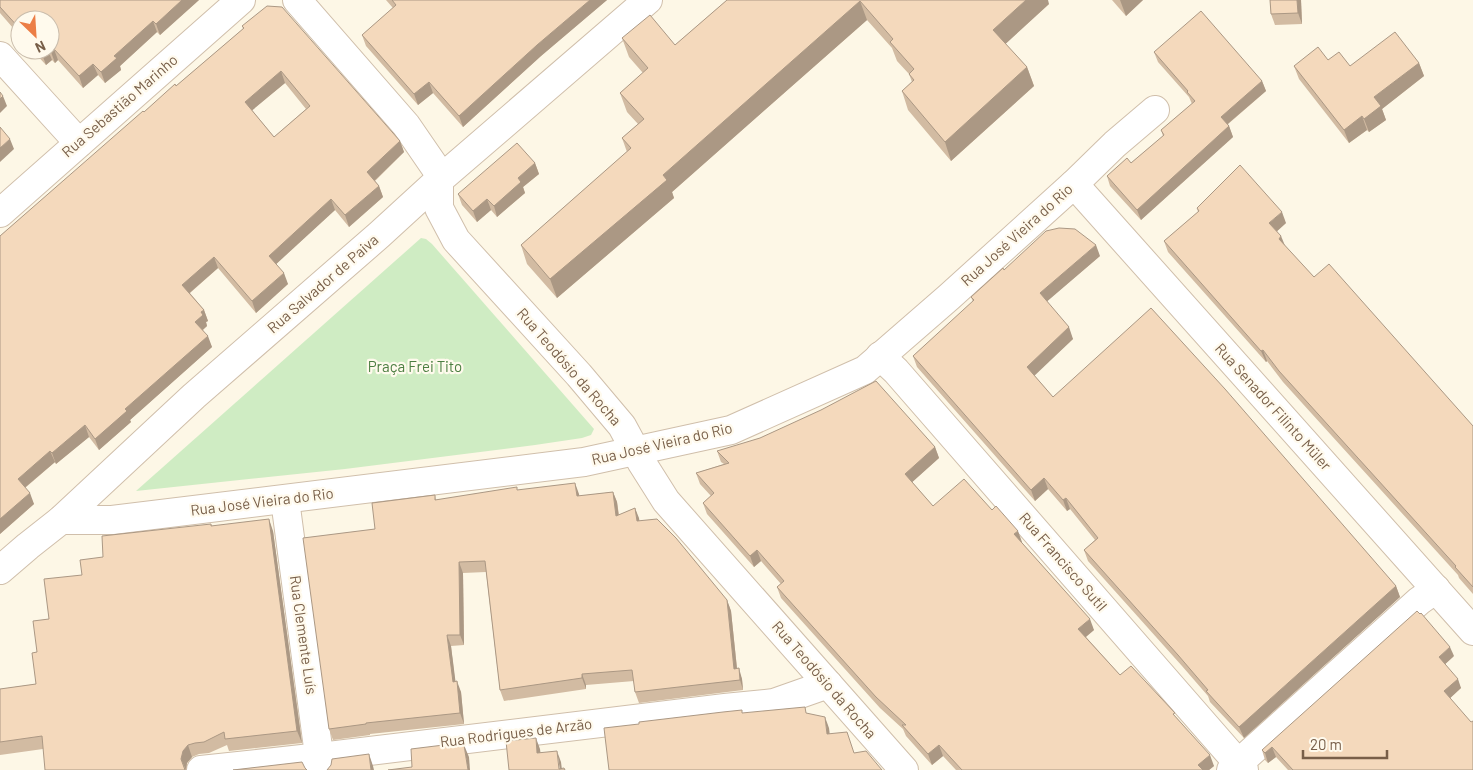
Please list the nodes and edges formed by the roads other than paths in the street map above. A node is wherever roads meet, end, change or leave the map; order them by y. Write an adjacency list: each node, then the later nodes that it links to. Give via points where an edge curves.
1 (241, 0): 6 (street, Rua Sebastião Marinho)
2 (297, 0): 7 (street, Rua Teodósio da Rocha, via 406,125 439,173)
3 (648, 0): 7 (street, Rua Salvador de Paiva)
4 (0, 56): 6 (street)
5 (1155, 110): 8 (street, Rua José Vieira do Rio)
6 (79, 143): 9 (street, Rua Sebastião Marinho)
7 (438, 181): 11 (street, Rua Teodósio da Rocha, via 439,208 456,240 579,375 622,426); 13 (street, Rua Salvador de Paiva, via 194,396)
8 (1074, 184): 10 (street, Rua José Vieira do Rio); 15 (street, Rua Senador Filinto Müler)
9 (0, 212)
10 (880, 356): 11 (street, Rua José Vieira do Rio, via 865,370 731,430); 19 (street, Rua Francisco Sutil)
11 (635, 451): 12 (street, Rua José Vieira do Rio, via 584,462); 17 (street, Rua Teodósio da Rocha, via 666,501)
12 (285, 500): 13 (street, Rua José Vieira do Rio, via 112,520); 18 (street, Rua Clemente Luís)
13 (62, 520): 14 (street, Rua Salvador de Paiva)
14 (0, 570)
15 (1436, 589): 16 (street, Rua Senador Filinto Müler); 19 (street)
16 (1473, 630)
17 (828, 684): 18 (street, Rua Rodrigues de Arzão, via 774,703); 21 (street, Rua Teodósio da Rocha)
18 (320, 764): 20 (street, Rua Rodrigues de Arzão)
19 (1238, 768)
20 (201, 770)
21 (904, 770)

